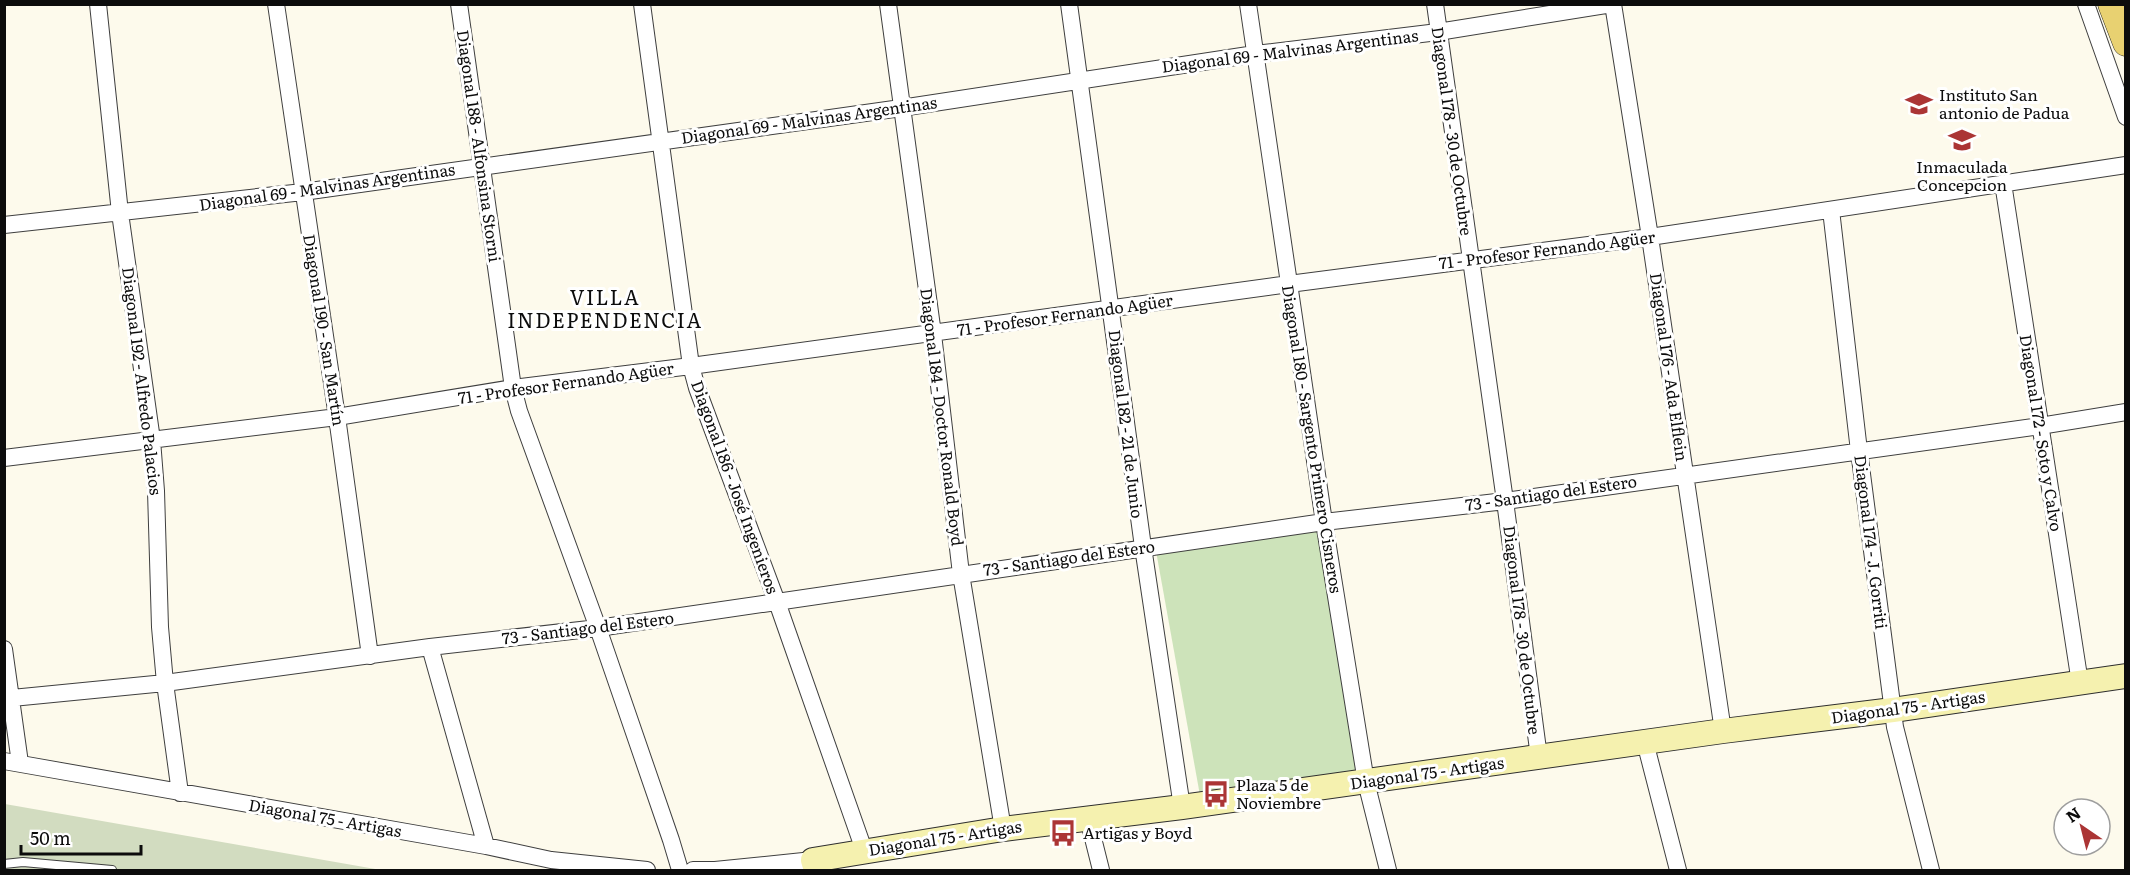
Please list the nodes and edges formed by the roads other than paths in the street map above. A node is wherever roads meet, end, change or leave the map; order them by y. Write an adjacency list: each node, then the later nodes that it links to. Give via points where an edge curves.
1 (98, 4): 24 (street, Diagonal 192 - Alfredo Palacios)
2 (276, 4): 22 (street, Diagonal 190 - San Martín)
3 (459, 4): 20 (street, Diagonal 188 - Alfonsina Storni)
4 (642, 4): 18 (street, Diagonal 186 - José Ingenieros)
5 (888, 4): 16 (street, Diagonal 184 - Doctor Ronald Boyd)
6 (1069, 4): 15 (street, Diagonal 182 - 21 de Junio)
7 (1248, 4): 14 (street, Diagonal 180 - Sargento Primero Cisneros)
8 (1435, 4): 12 (street, Diagonal 178 - 30 de Octubre)
9 (1613, 4): 12 (street, Diagonal 69 - Malvinas Argentinas); 26 (street, Diagonal 176 - Ada Elflein)
10 (2086, 4): 17 (street)
11 (2111, 4): 13 (main road)
12 (1438, 32): 14 (street, Diagonal 69 - Malvinas Argentinas); 27 (street, Diagonal 178 - 30 de Octubre)
13 (2126, 43)
14 (1254, 54): 15 (street, Diagonal 69 - Malvinas Argentinas); 28 (street, Diagonal 180 - Sargento Primero Cisneros)
15 (1080, 80): 16 (street, Diagonal 69 - Malvinas Argentinas); 29 (street, Diagonal 182 - 21 de Junio)
16 (901, 108): 18 (street, Diagonal 69 - Malvinas Argentinas); 30 (street, Diagonal 184 - Doctor Ronald Boyd)
17 (2126, 117)
18 (661, 141): 20 (street, Diagonal 69 - Malvinas Argentinas); 31 (street, Diagonal 186 - José Ingenieros)
19 (2126, 165): 21 (street, 71 - Profesor Fernando Agüer)
20 (482, 166): 22 (street, Diagonal 69 - Malvinas Argentinas); 32 (street, Diagonal 188 - Alfonsina Storni)
21 (2003, 183): 23 (street, 71 - Profesor Fernando Agüer); 35 (street, Diagonal 172 - Soto y Calvo)
22 (303, 192): 24 (street, Diagonal 69 - Malvinas Argentinas); 34 (street, Diagonal 190 - San Martín)
23 (1831, 210): 26 (street, 71 - Profesor Fernando Agüer); 37 (street, Diagonal 174 - J. Gorriti)
24 (120, 213): 25 (street, Diagonal 69 - Malvinas Argentinas); 36 (street, Diagonal 192 - Alfredo Palacios)
25 (4, 225)
26 (1650, 237): 27 (street, 71 - Profesor Fernando Agüer); 39 (street, Diagonal 176 - Ada Elflein)
27 (1470, 260): 28 (street, 71 - Profesor Fernando Agüer); 40 (street, Diagonal 178 - 30 de Octubre)
28 (1289, 284): 29 (street, 71 - Profesor Fernando Agüer); 41 (street, Diagonal 180 - Sargento Primero Cisneros)
29 (1112, 308): 30 (street, 71 - Profesor Fernando Agüer); 42 (street, Diagonal 182 - 21 de Junio)
30 (933, 334): 31 (street, 71 - Profesor Fernando Agüer); 43 (street, Diagonal 184 - Doctor Ronald Boyd)
31 (691, 366): 32 (street, 71 - Profesor Fernando Agüer); 44 (street, Diagonal 186 - José Ingenieros)
32 (513, 388): 34 (street, 71 - Profesor Fernando Agüer); 45 (street, Diagonal 188 - Alfonsina Storni)
33 (2126, 412): 35 (street, 73 - Santiago del Estero)
34 (338, 417): 36 (street, 71 - Profesor Fernando Agüer); 48 (street, Diagonal 190 - San Martín)
35 (2040, 426): 37 (street, 73 - Santiago del Estero); 51 (street, Diagonal 172 - Soto y Calvo)
36 (152, 440): 38 (street, 71 - Profesor Fernando Agüer); 50 (street, Diagonal 192 - Alfredo Palacios)
37 (1859, 451): 39 (street, 73 - Santiago del Estero); 53 (street, Diagonal 174 - J. Gorriti)
38 (4, 458)
39 (1685, 474): 40 (street, 73 - Santiago del Estero); 54 (street, Diagonal 176 - Ada Elflein)
40 (1505, 501): 41 (street, 73 - Santiago del Estero); 56 (street, Diagonal 178 - 30 de Octubre)
41 (1324, 522): 42 (street, 73 - Santiago del Estero); 58 (street, Diagonal 180 - Sargento Primero Cisneros)
42 (1143, 547): 43 (street, 73 - Santiago del Estero); 60 (street, Diagonal 182 - 21 de Junio)
43 (961, 574): 44 (street, 73 - Santiago del Estero); 62 (street, Diagonal 184 - Doctor Ronald Boyd)
44 (777, 602): 45 (street, 73 - Santiago del Estero); 64 (street, Diagonal 186 - José Ingenieros)
45 (598, 628): 46 (street, 73 - Santiago del Estero); 69 (street, Diagonal 188 - Alfonsina Storni)
46 (430, 647): 48 (street, 73 - Santiago del Estero); 63 (street)
47 (4, 649): 52 (street)
48 (370, 656): 50 (street, 73 - Santiago del Estero)
49 (2126, 676): 51 (street, Diagonal 75 - Artigas)
50 (165, 683): 52 (street, 73 - Santiago del Estero); 59 (street, Diagonal 192 - Alfredo Palacios)
51 (2080, 683): 53 (street, Diagonal 75 - Artigas)
52 (12, 698): 57 (street)
53 (1893, 710): 54 (street, Diagonal 75 - Artigas); 74 (street, Diagonal 174 - J. Gorriti)
54 (1723, 730): 55 (street, Diagonal 75 - Artigas)
55 (1645, 742): 56 (street, Diagonal 75 - Artigas); 73 (street)
56 (1539, 757): 58 (street, Diagonal 75 - Artigas)
57 (13, 762): 59 (street, Diagonal 75 - Artigas)
58 (1366, 782): 60 (street, Diagonal 75 - Artigas); 72 (street, Diagonal 180 - Sargento Primero Cisneros)
59 (180, 793): 63 (street, Diagonal 75 - Artigas)
60 (1182, 807): 61 (street, Diagonal 75 - Artigas)
61 (1088, 818): 62 (street, Diagonal 75 - Artigas); 71 (street)
62 (1003, 829): 64 (street, Diagonal 75 - Artigas)
63 (486, 846): 68 (street, Diagonal 75 - Artigas, via 551,860)
64 (864, 850): 66 (street, Diagonal 75 - Artigas)
65 (4, 864): 67 (lane, via 23,862)
66 (814, 865): 70 (street, Diagonal 75 - Artigas)
67 (112, 870)
68 (647, 870)
69 (680, 870)
70 (693, 870)
71 (1101, 870)
72 (1388, 870)
73 (1678, 870)
74 (1931, 870)

